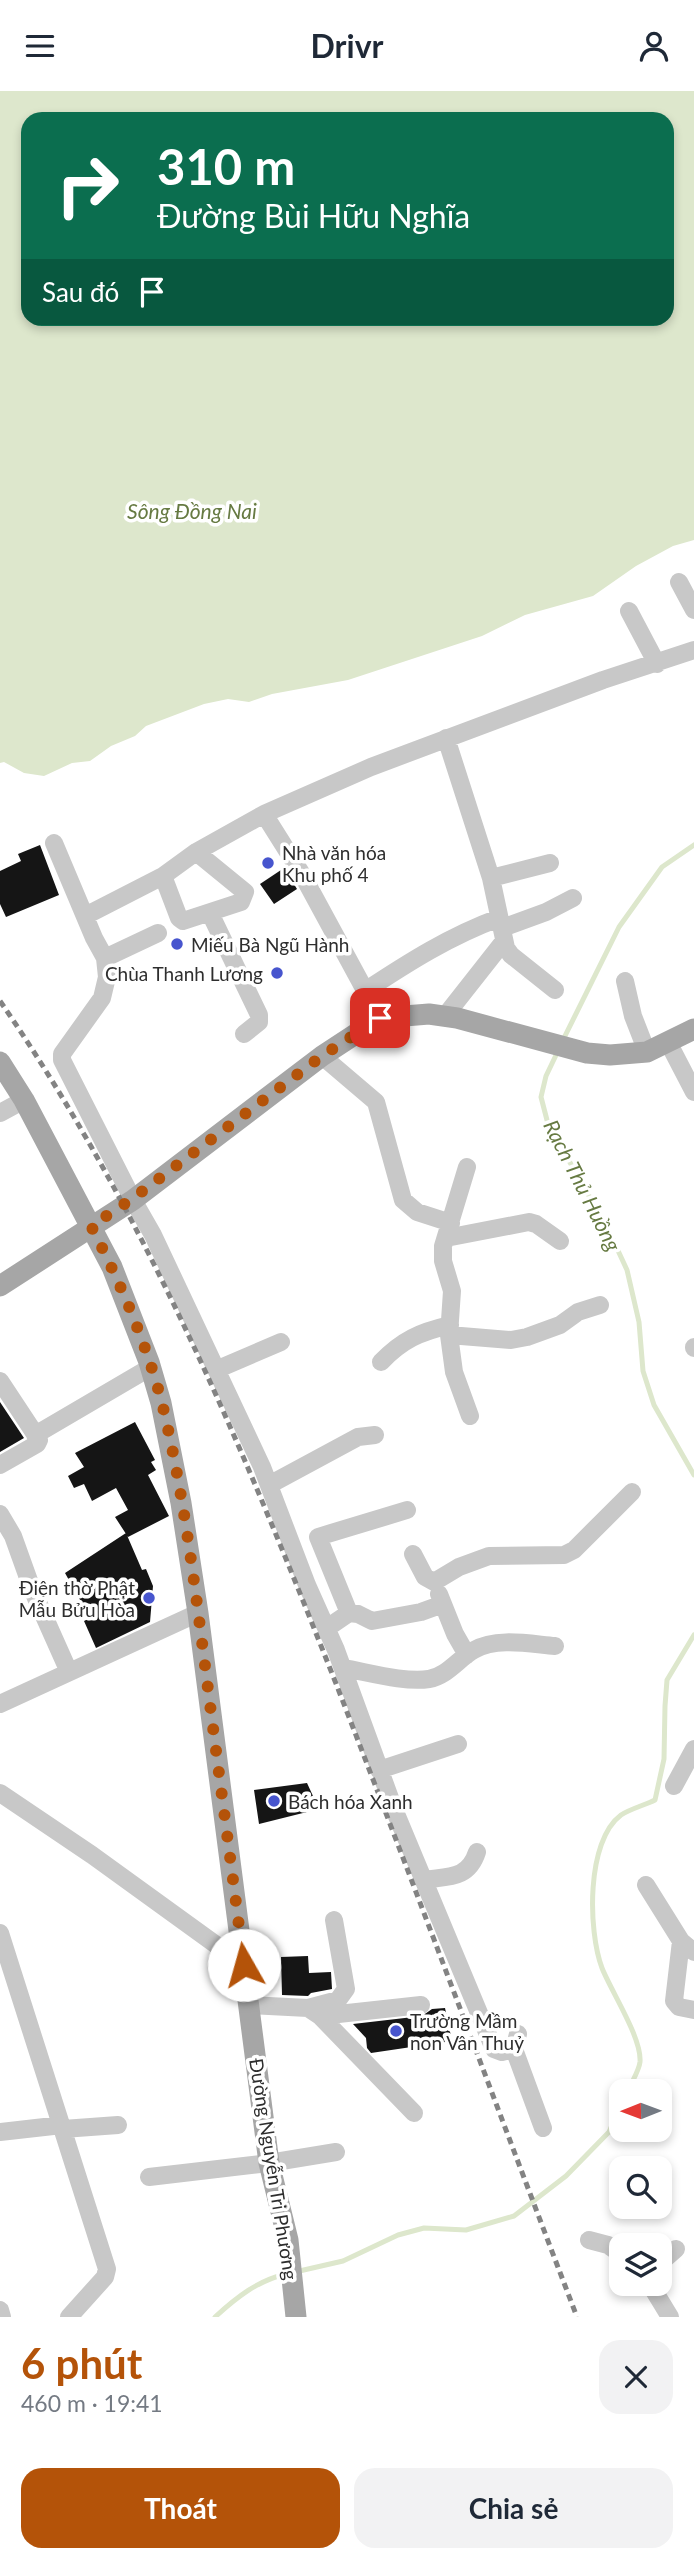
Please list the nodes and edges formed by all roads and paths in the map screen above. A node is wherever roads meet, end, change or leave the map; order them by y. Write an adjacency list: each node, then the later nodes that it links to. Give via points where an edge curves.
1 (679, 582): 2 (street)
2 (694, 610)
3 (629, 611): 5 (street)
4 (694, 650): 5 (street)
5 (657, 664): 6 (street)
6 (446, 738): 7 (street); 12 (street)
7 (264, 814): 9 (street); 21 (street)
8 (54, 843): 15 (street)
9 (196, 852): 11 (street); 14 (street, via 245,892 241,902)
10 (550, 863): 12 (street)
11 (163, 876): 14 (street, via 179,918 187,921); 15 (street)
12 (491, 878): 16 (street)
13 (573, 898): 16 (street)
14 (209, 913): 25 (street, via 259,1015 259,1022)
15 (85, 916): 18 (street)
16 (502, 929): 20 (street, via 511,955); 21 (street, via 473,927 422,953); 22 (street)
17 (158, 933): 18 (street)
18 (105, 958): 34 (street, via 102,998 62,1053 62,1060)
19 (625, 981): 27 (street)
20 (555, 990)
21 (365, 991): 23 (street)
22 (445, 1016): 23 (main road); 27 (main road, via 587,1053)
23 (380, 1018): 28 (main road)
24 (694, 1029): 26 (main road)
25 (244, 1034)
26 (668, 1042): 27 (main road); 30 (street)
27 (648, 1052)
28 (322, 1056): 34 (main road); 36 (street, via 376,1102 403,1200)
29 (0, 1062): 31 (main road, Đường Nguyễn Tri Phương)
30 (694, 1092)
31 (24, 1100): 32 (street); 35 (main road, Đường Nguyễn Tri Phương)
32 (0, 1113)
33 (467, 1167): 36 (street)
34 (132, 1199): 35 (main road); 44 (street)
35 (91, 1226): 38 (main road); 43 (main road, Đường Nguyễn Tri Phương)
36 (448, 1231): 37 (street, via 529,1222); 40 (street, via 443,1261 452,1291)
37 (560, 1241)
38 (0, 1286)
39 (600, 1305): 40 (street, via 578,1312 560,1325 511,1340)
40 (450, 1330): 42 (street, via 421,1332); 46 (street, via 454,1372)
41 (281, 1342): 44 (street)
42 (381, 1362)
43 (151, 1367): 47 (street); 57 (main road, Đường Nguyễn Tri Phương, via 174,1463)
44 (218, 1369): 50 (street)
45 (0, 1381): 47 (street)
46 (470, 1416)
47 (36, 1435): 49 (street, via 37,1444)
48 (375, 1435): 50 (street, via 358,1437)
49 (0, 1465)
50 (269, 1485): 59 (street)
51 (632, 1492): 55 (street, via 570,1553 489,1556)
52 (407, 1510): 58 (street, via 318,1537)
53 (0, 1514): 63 (street)
54 (413, 1554): 55 (street, via 425,1577)
55 (434, 1583): 56 (street)
56 (443, 1604): 58 (street, via 372,1621); 61 (street)
57 (198, 1613): 63 (street); 77 (main road, Đường Nguyễn Tri Phương)
58 (349, 1613): 59 (street)
59 (327, 1627): 62 (street)
60 (555, 1646): 61 (street, via 508,1643 478,1648)
61 (467, 1655): 62 (street, via 436,1678 421,1680)
62 (342, 1668): 67 (street)
63 (69, 1672): 64 (street)
64 (0, 1704)
65 (458, 1744): 67 (street)
66 (694, 1749): 68 (street)
67 (379, 1770): 71 (street)
68 (674, 1786)
69 (0, 1793): 77 (street)
70 (477, 1852): 71 (street, via 473,1863 460,1874)
71 (423, 1880): 85 (street, via 494,2049 502,2052 516,2042)
72 (646, 1885): 75 (street)
73 (334, 1920): 81 (street, via 346,1989 338,2000)
74 (0, 1933): 76 (street)
75 (687, 1946): 80 (street, via 674,2001)
76 (3, 1952): 84 (street)
77 (244, 1965): 78 (main road, Đường Nguyễn Tri Phương)
78 (249, 2005): 81 (street); 88 (main road, Đường Nguyễn Tri Phương)
79 (421, 2005): 81 (street)
80 (694, 2010)
81 (314, 2012): 82 (street)
82 (414, 2113)
83 (118, 2125): 84 (street)
84 (62, 2127): 86 (street); 98 (street, via 107,2269)
85 (543, 2128)
86 (0, 2133)
87 (336, 2152): 88 (street)
88 (270, 2163): 89 (street); 96 (main road, Đường Nguyễn Tri Phương, via 288,2240)
89 (149, 2177)
90 (589, 2240): 91 (street)
91 (609, 2246)
92 (676, 2249): 93 (street)
93 (672, 2252)
94 (657, 2296): 99 (street)
95 (0, 2311): 97 (street)
96 (296, 2315)
97 (2, 2317)
98 (69, 2317)
99 (670, 2317)

